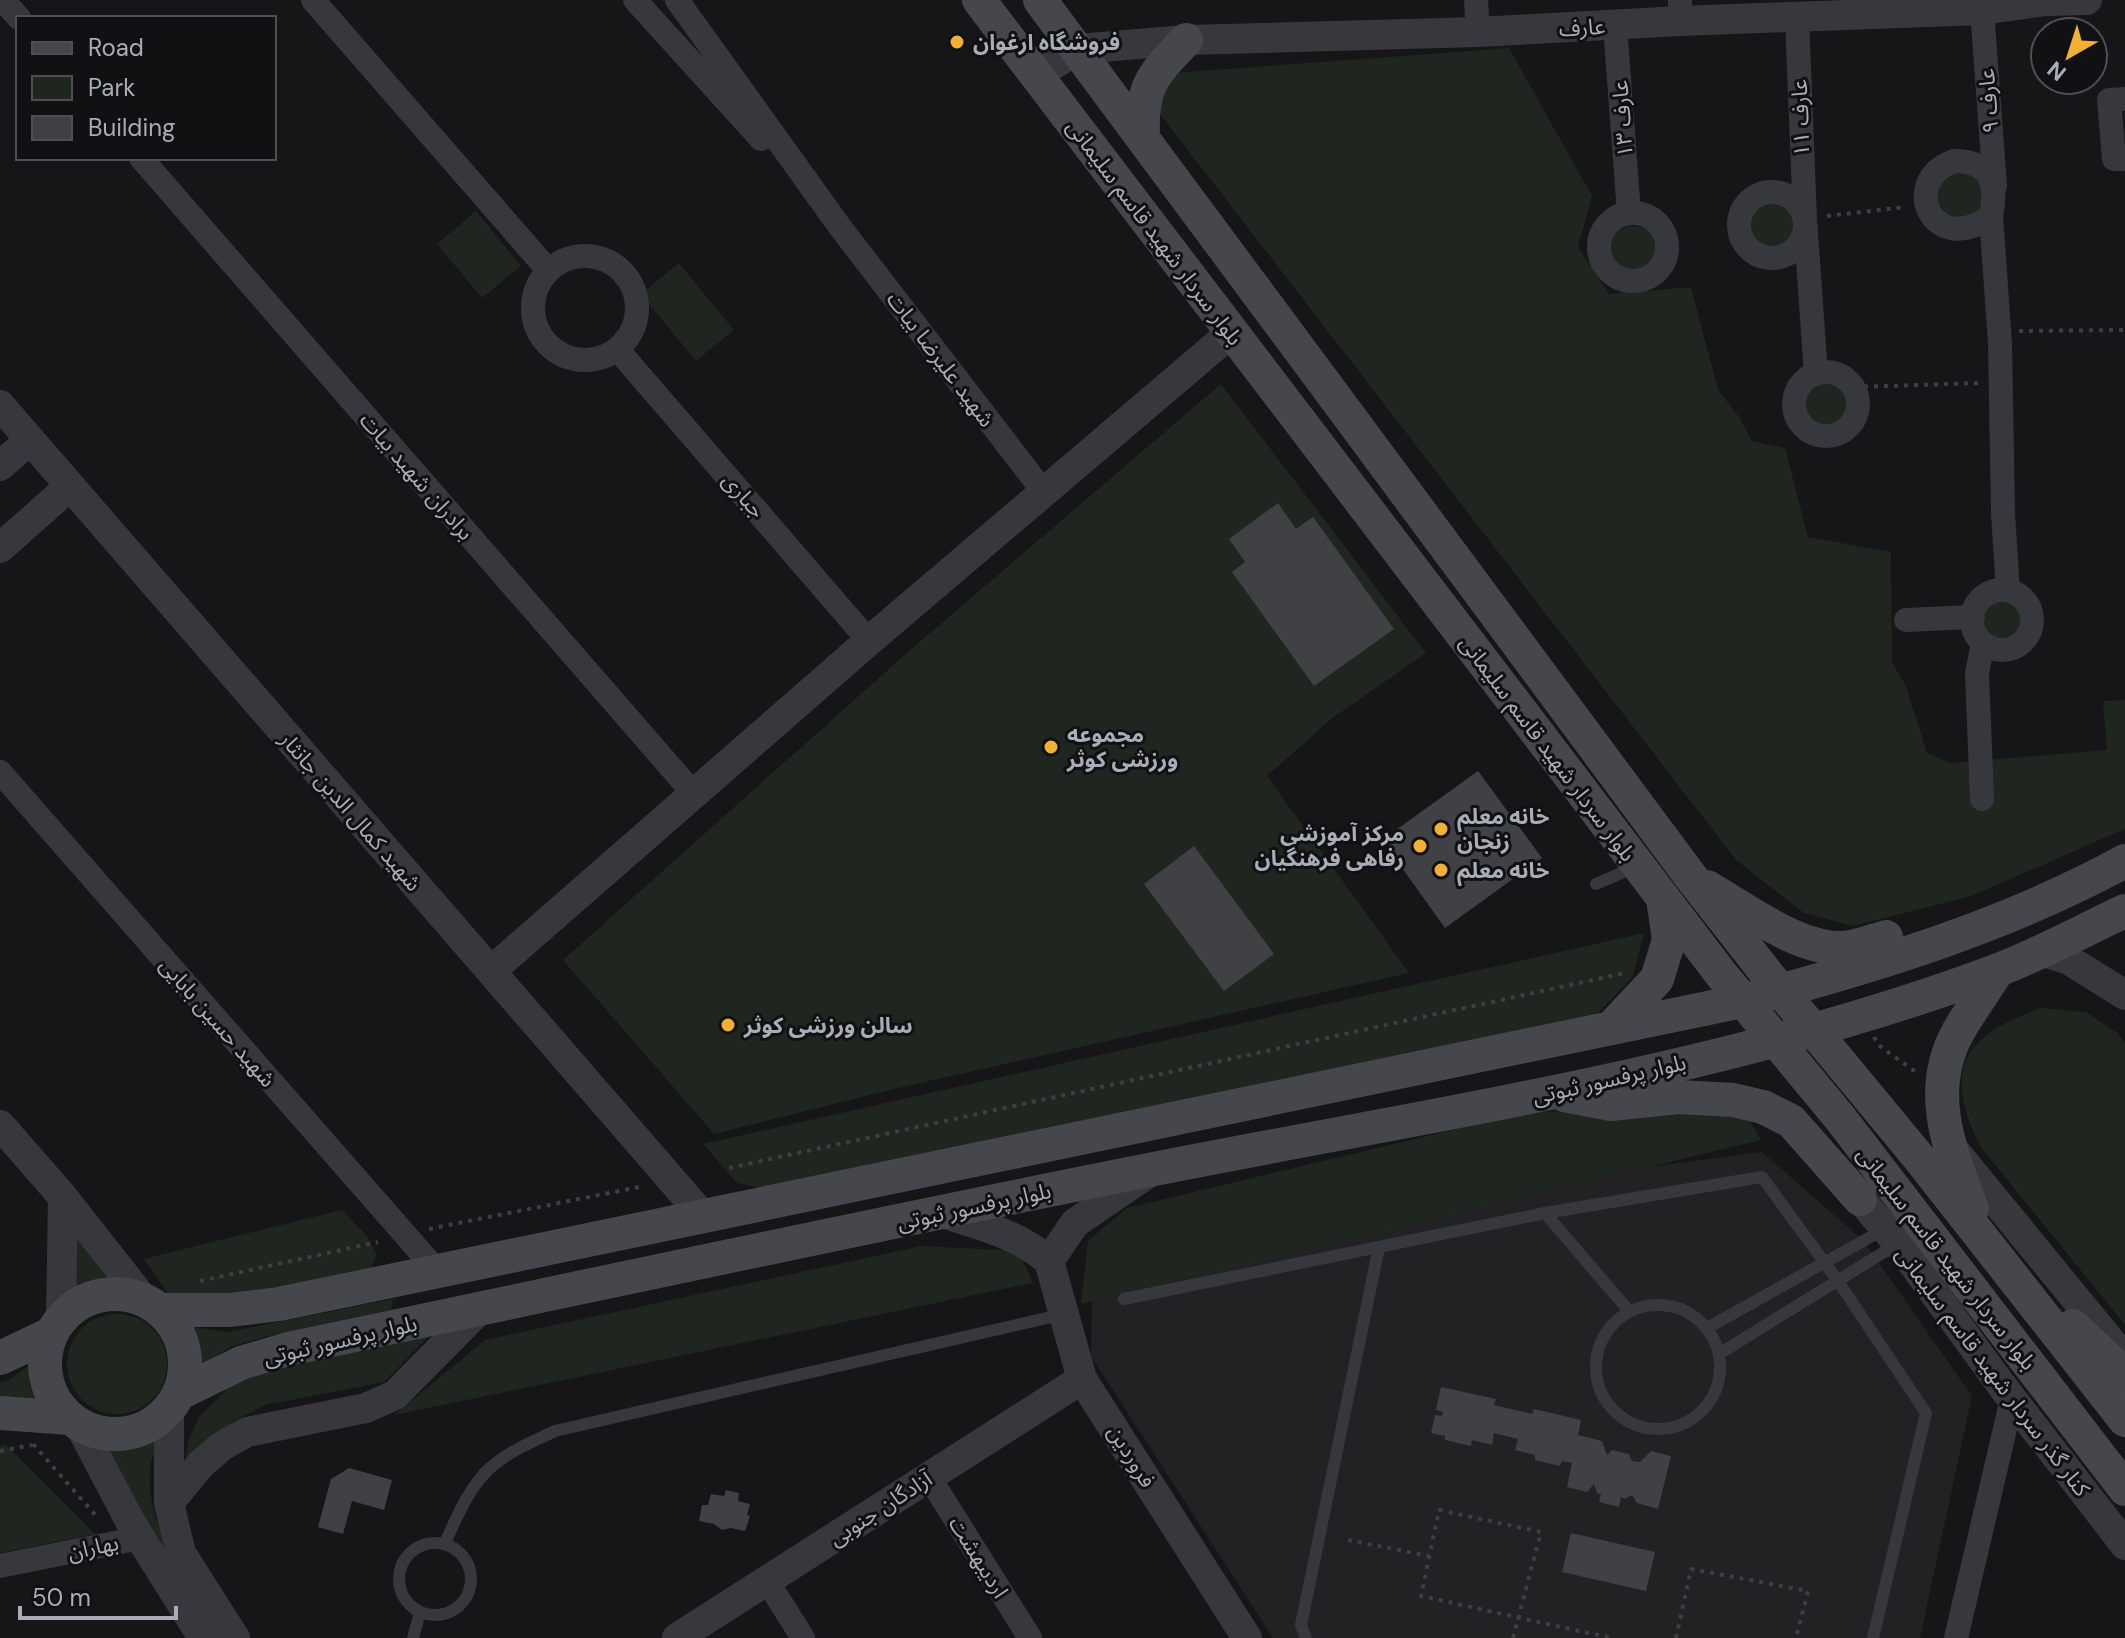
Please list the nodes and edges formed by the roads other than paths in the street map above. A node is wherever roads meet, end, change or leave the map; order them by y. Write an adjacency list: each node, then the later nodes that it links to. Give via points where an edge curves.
1 (3, 0): 13 (street)
2 (313, 0): 27 (street)
3 (635, 0): 26 (street, شهید علیرضا بیات)
4 (677, 0): 26 (street, شهید علیرضا بیات)
5 (979, 0): 19 (main road, بلوار سردار شهید قاسم سلیمانی)
6 (1040, 0): 18 (main road, بلوار سردار شهید قاسم سلیمانی)
7 (1476, 0): 16 (street)
8 (2087, 0): 9 (street, عارف)
9 (2046, 1): 12 (street, عارف)
10 (1864, 7): 12 (street, عارف); 14 (street, عارف)
11 (1680, 10): 14 (street, عارف); 15 (street, عارف)
12 (1982, 10): 24 (street, عارف ۹)
13 (17, 16)
14 (1797, 18): 30 (street, عارف ۱۱)
15 (1615, 26): 16 (street, عارف); 25 (street, عارف ۱۳)
16 (1478, 32): 17 (street, عارف)
17 (1186, 40): 18 (street, عارف); 21 (main road, via 1150,81 1142,105)
18 (1078, 49): 19 (street); 21 (main road, بلوار سردار شهید قاسم سلیمانی)
19 (1036, 76): 28 (main road, بلوار سردار شهید قاسم سلیمانی)
20 (2125, 99): 22 (street, via 2109,100 2114,159)
21 (1143, 136): 47 (main road, بلوار سردار شهید قاسم سلیمانی)
22 (2125, 159)
23 (143, 160): 43 (street, برادران شهید بیات)
24 (1993, 204): 24 (street, via 1992,181 1977,165 1954,161 1928,182 1927,204 1949,228 1972,228); 37 (street, عارف ۹)
25 (1629, 213)
26 (840, 227): 35 (street, شهید علیرضا بیات)
27 (548, 270): 29 (street, via 535,289 532,311 538,333 553,350 574,360 597,360); 29 (street, via 573,256 601,257 625,273 637,299 635,327)
28 (1232, 332): 35 (street); 46 (main road, بلوار سردار شهید قاسم سلیمانی)
29 (618, 350): 40 (street, جباری)
30 (1816, 374): 30 (street, via 1799,386 1794,406 1802,426 1821,436 1841,433 1856,418 1854,387 1837,374)
31 (0, 405): 32 (street, شهید کمال الدین جانثار)
32 (30, 440): 33 (street); 34 (street, شهید کمال الدین جانثار)
33 (0, 466)
34 (70, 486): 36 (street); 54 (street, شهید کمال الدین جانثار)
35 (1043, 491): 40 (street)
36 (0, 548)
37 (2008, 591): 38 (street, via 1989,593); 41 (street, via 2030,609 2027,637 2011,649)
38 (1973, 617): 39 (street); 41 (street)
39 (1906, 620)
40 (869, 641): 43 (street)
41 (1983, 643): 44 (street, via 1977,673)
42 (0, 772): 75 (street, شهید حسین بابایی)
43 (694, 794): 54 (street)
44 (1982, 799)
45 (2125, 861): 51 (main road, بلوار پرفسور ثبوتی)
46 (1638, 865): 48 (lane); 49 (main road, بلوار سردار شهید قاسم سلیمانی)
47 (1691, 877): 51 (main road, via 1772,925 1824,947 1846,948 1952,918); 55 (main road, بلوار سردار شهید قاسم سلیمانی)
48 (1596, 884)
49 (1663, 898): 57 (main road, بلوار سردار شهید قاسم سلیمانی); 58 (main road, via 1669,940 1657,979)
50 (2125, 911): 52 (main road, بلوار پرفسور ثبوتی)
51 (1978, 927): 55 (main road, بلوار پرفسور ثبوتی)
52 (2041, 951): 53 (main road, بلوار پرفسور ثبوتی); 56 (street, via 2069,960)
53 (1998, 970): 59 (main road, بلوار پرفسور ثبوتی); 63 (main road, via 1947,1056 1940,1091)
54 (491, 971): 69 (street, شهید کمال الدین جانثار)
55 (1781, 991): 57 (main road, بلوار پرفسور ثبوتی); 59 (main road, بلوار سردار شهید قاسم سلیمانی)
56 (2125, 995)
57 (1742, 1001): 58 (main road, بلوار پرفسور ثبوتی); 60 (main road, بلوار سردار شهید قاسم سلیمانی)
58 (1612, 1027): 69 (main road, بلوار پرفسور ثبوتی)
59 (1815, 1030): 60 (main road, بلوار پرفسور ثبوتی); 71 (main road, بلوار سردار شهید قاسم سلیمانی)
60 (1774, 1040): 61 (main road, بلوار پرفسور ثبوتی); 95 (main road, بلوار سردار شهید قاسم سلیمانی)
61 (1552, 1093): 64 (main road, بلوار پرفسور ثبوتی); 66 (main road, via 1611,1104 1679,1097 1763,1107 1791,1121)
62 (0, 1125): 65 (street)
63 (1947, 1141): 71 (main road); 86 (street)
64 (1153, 1169): 67 (main road, بلوار پرفسور ثبوتی); 73 (street, via 1075,1223)
65 (63, 1197): 78 (street); 82 (street)
66 (1860, 1199): 70 (street, کنار گذر سردار شهید قاسم سلیمانی)
67 (942, 1213): 73 (street, via 1009,1235); 79 (main road, بلوار پرفسور ثبوتی)
68 (1545, 1213): 72 (lane); 74 (lane, via 1762,1177); 80 (lane)
69 (703, 1216): 75 (main road, بلوار پرفسور ثبوتی)
70 (1893, 1238): 74 (lane); 76 (lane, via 1884,1252); 89 (street, کنار گذر سردار شهید قاسم سلیمانی)
71 (1984, 1241): 87 (main road); 93 (main road, بلوار سردار شهید قاسم سلیمانی)
72 (1379, 1247): 77 (lane); 110 (lane, via 1301,1625)
73 (1049, 1261): 81 (street, فروردین)
74 (1823, 1263): 76 (lane); 83 (lane)
75 (437, 1271): 78 (main road, بلوار پرفسور ثبوتی, via 230,1310)
76 (1838, 1281): 84 (lane); 111 (lane, via 1926,1413)
77 (1124, 1299)
78 (152, 1305): 82 (main road, via 127,1294 99,1296 74,1306); 90 (main road, via 181,1339 184,1376)
79 (480, 1309): 90 (main road, بلوار پرفسور ثبوتی, via 241,1363); 96 (street, via 395,1395 366,1408 247,1432 201,1464)
80 (1629, 1311): 83 (lane, via 1671,1306); 84 (lane, via 1600,1342 1595,1363 1597,1384 1622,1419 1641,1428 1684,1425 1714,1396)
81 (1064, 1314): 88 (street, فروردین); 98 (lane, via 555,1431 487,1470)
82 (56, 1326): 85 (main road); 92 (main road, via 45,1370 58,1404)
83 (1707, 1328): 84 (lane)
84 (1719, 1354)
85 (0, 1358)
86 (2125, 1359)
87 (2125, 1375)
88 (1082, 1379): 94 (street, آزادگان جنوبی); 109 (street, فروردین)
89 (2012, 1399): 99 (street, کنار گذر سردار شهید قاسم سلیمانی); 112 (street)
90 (174, 1401): 92 (main road, via 148,1425 122,1434 103,1433); 96 (street)
91 (0, 1413): 92 (main road)
92 (74, 1420): 97 (street)
93 (2125, 1420)
94 (929, 1477): 101 (street, آزادگان جنوبی); 108 (street, اردیبهشت)
95 (2125, 1489)
96 (169, 1503): 104 (street, via 181,1553)
97 (129, 1540): 100 (street, بهاران); 103 (street)
98 (445, 1543): 102 (lane, via 421,1545 410,1552 399,1572 403,1596); 102 (lane, via 464,1557 472,1579 469,1591 444,1614)
99 (2125, 1545)
100 (0, 1566)
101 (767, 1581): 106 (street, آزادگان جنوبی); 107 (street)
102 (420, 1612): 105 (lane)
103 (197, 1636)
104 (235, 1638)
105 (413, 1638)
106 (677, 1638)
107 (803, 1638)
108 (1030, 1638)
109 (1247, 1638)
110 (1306, 1638)
111 (1873, 1638)
112 (1956, 1638)

